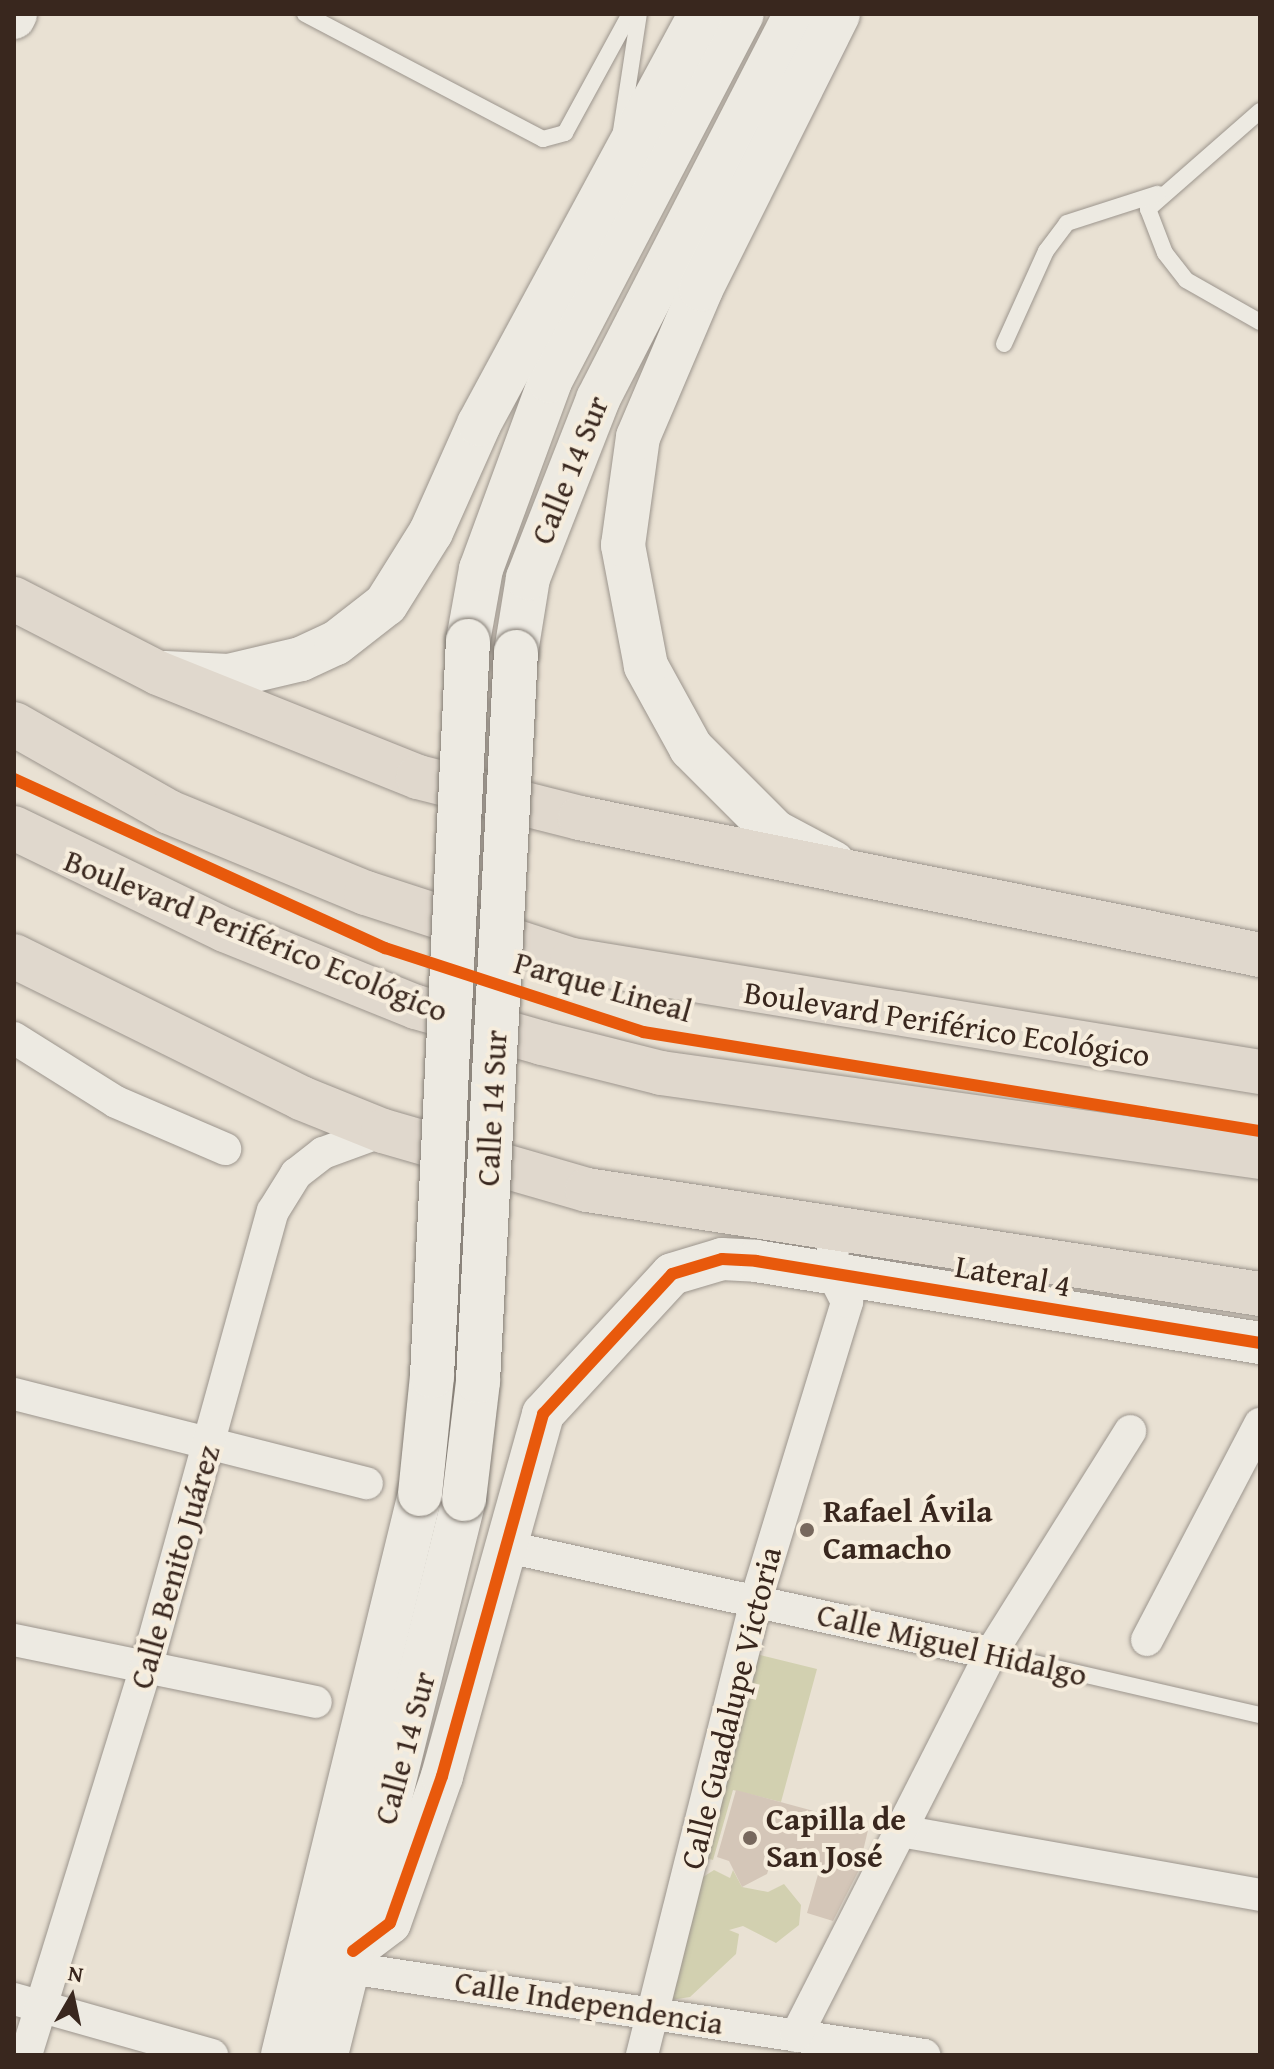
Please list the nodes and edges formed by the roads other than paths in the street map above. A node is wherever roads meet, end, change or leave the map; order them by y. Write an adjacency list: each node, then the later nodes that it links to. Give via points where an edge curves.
1 (305, 14): 2 (lane, via 543,139 565,133)
2 (630, 14)
3 (639, 14): 9 (lane)
4 (701, 14): 9 (main road)
5 (742, 14): 51 (main road, Calle 14 Sur, bridge, via 550,381 481,569 468,641 432,1376 420,1494 383,1662)
6 (838, 14): 17 (main road, via 701,289 638,437 623,545 646,666 691,748 775,832)
7 (794, 17): 47 (main road, Calle 14 Sur, bridge, via 598,399 528,578 501,858 468,1469 446,1591)
8 (1260, 111): 10 (lane)
9 (615, 166): 14 (main road, via 479,424 431,532 386,604 336,643 301,659 229,676)
10 (1157, 194): 11 (lane, via 1149,223 1186,280); 12 (lane, via 1067,223 1046,251)
11 (1260, 322)
12 (1004, 344)
13 (14, 599): 14 (highway)
14 (158, 673): 17 (highway, via 418,777 580,818)
15 (14, 724): 21 (highway, Boulevard Periférico Ecológico, via 183,818 366,893 572,960)
16 (14, 828): 24 (highway, Boulevard Periférico Ecológico, via 239,936 416,1007 542,1043 661,1073)
17 (833, 863): 18 (highway)
18 (1260, 955)
19 (14, 956): 22 (highway)
20 (14, 1038): 23 (street, via 116,1102)
21 (1260, 1072)
22 (383, 1131): 25 (highway, via 587,1190); 34 (street, Calle Benito Juárez, via 323,1153 296,1174 273,1211)
23 (225, 1149)
24 (1260, 1157)
25 (835, 1227): 26 (street, Calle Guadalupe Victoria); 27 (highway)
26 (831, 1271): 29 (street, Lateral 4); 37 (street, Lateral 4, via 708,1261 672,1274 559,1389 528,1449); 38 (street, Calle Guadalupe Victoria, via 847,1302)
27 (1206, 1287): 28 (highway); 29 (street)
28 (1260, 1294)
29 (1199, 1335): 30 (street, Lateral 4)
30 (1260, 1343)
31 (14, 1394): 34 (street)
32 (1260, 1424): 35 (street)
33 (1130, 1431): 41 (street)
34 (212, 1442): 36 (street); 42 (street, Calle Benito Juárez)
35 (1251, 1464): 40 (street)
36 (367, 1483)
37 (503, 1546): 38 (street, Calle Miguel Hidalgo); 47 (street, Lateral 4, via 442,1776 390,1923)
38 (756, 1600): 41 (street, Calle Miguel Hidalgo); 49 (street, Calle Guadalupe Victoria)
39 (14, 1640): 42 (street)
40 (1147, 1640)
41 (991, 1653): 44 (lane, Calle Miguel Hidalgo); 45 (street)
42 (146, 1668): 43 (street); 48 (street, Calle Benito Juárez)
43 (316, 1702)
44 (1260, 1715)
45 (901, 1831): 46 (street); 50 (street)
46 (1260, 1895)
47 (351, 1960): 49 (street, Calle Independencia); 54 (main road, Calle 14 Sur)
48 (27, 2003): 52 (street, Calle Benito Juárez); 53 (street)
49 (655, 2010): 50 (street, Calle Independencia); 55 (street, Calle Guadalupe Victoria)
50 (796, 2036): 56 (street, Calle Independencia)
51 (276, 2052)
52 (26, 2055)
53 (212, 2055)
54 (326, 2055)
55 (642, 2055)
56 (924, 2055)

